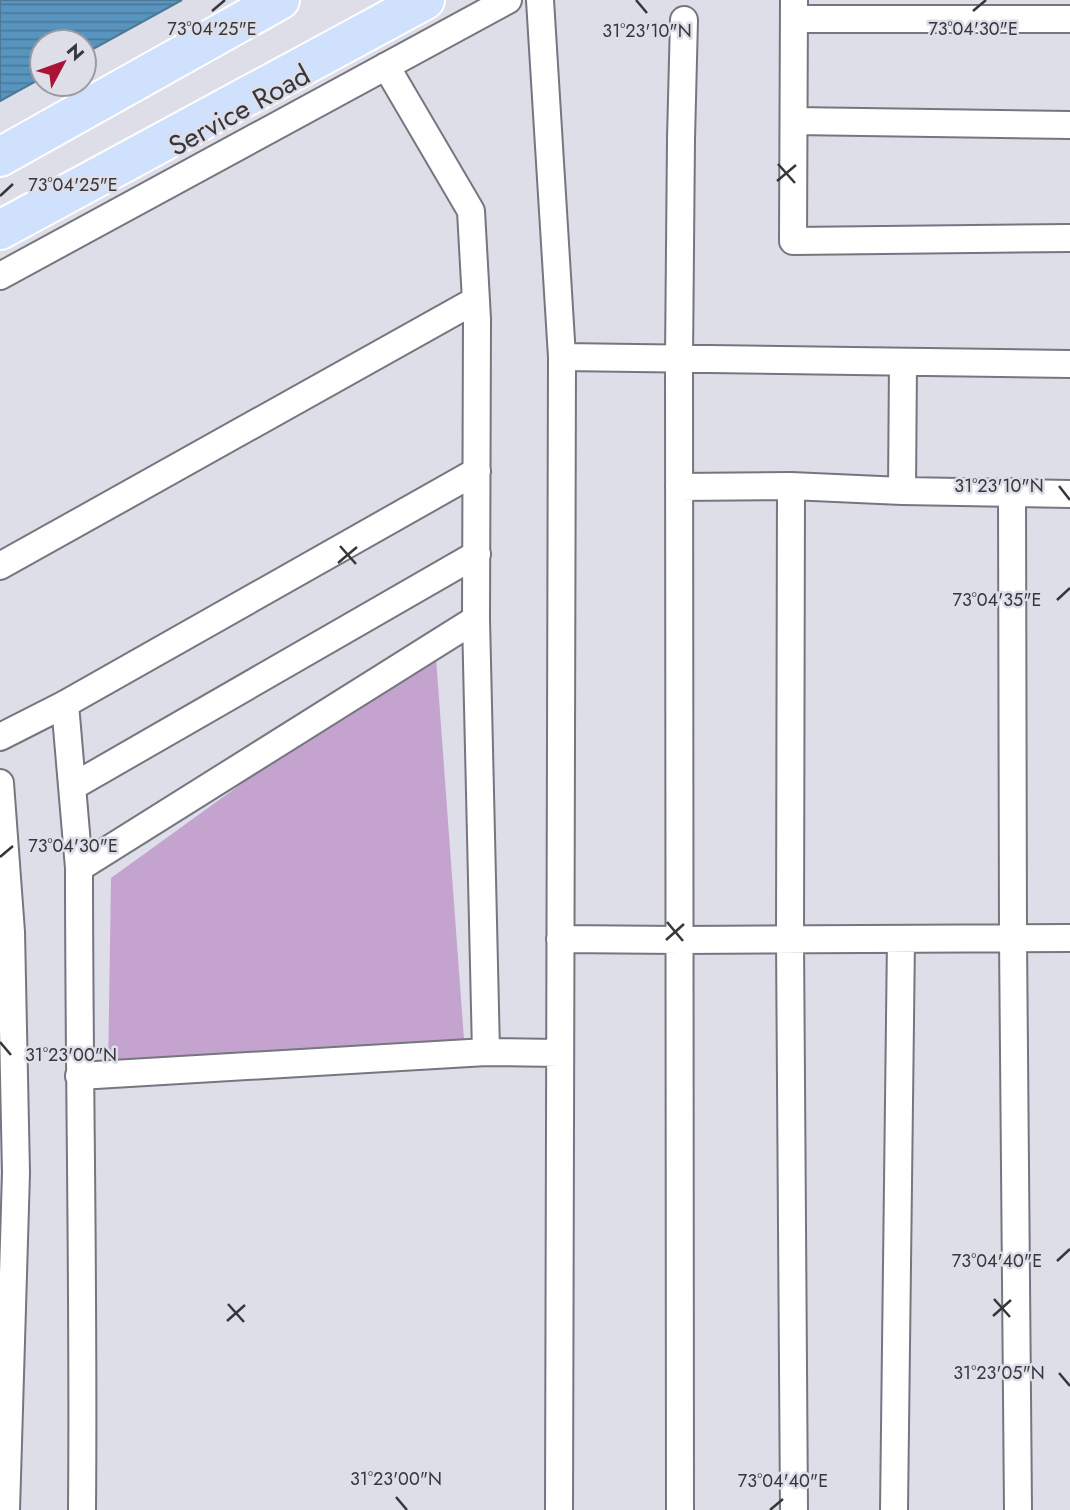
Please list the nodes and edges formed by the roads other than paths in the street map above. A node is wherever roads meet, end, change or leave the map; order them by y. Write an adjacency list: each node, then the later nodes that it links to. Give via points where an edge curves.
1 (280, 0): 12 (main road)
2 (425, 0): 13 (main road)
3 (508, 0): 9 (street, Service Road)
4 (540, 0): 17 (street)
5 (794, 9): 6 (street); 10 (street)
6 (1023, 10): 7 (street)
7 (1070, 19)
8 (684, 20): 18 (street)
9 (386, 66): 15 (street, Service Road); 16 (street, via 471,211)
10 (794, 121): 11 (street); 14 (street, via 793,241)
11 (1070, 125)
12 (0, 158)
13 (0, 230)
14 (1070, 238)
15 (0, 276)
16 (476, 300): 21 (street); 28 (street)
17 (562, 357): 18 (street); 37 (street)
18 (679, 358): 19 (street); 23 (street)
19 (903, 362): 20 (street); 24 (street)
20 (1070, 364)
21 (477, 471): 27 (street); 30 (street)
22 (791, 486): 23 (street); 24 (street); 38 (street)
23 (679, 487): 40 (street)
24 (902, 491): 25 (street)
25 (1012, 492): 26 (street); 35 (street)
26 (1070, 494)
27 (477, 554): 29 (street); 33 (street)
28 (0, 566)
29 (477, 618): 34 (street); 41 (street)
30 (65, 704): 31 (street); 33 (street)
31 (0, 737)
32 (0, 783): 44 (street, via 10,932 16,1173)
33 (72, 787): 34 (street)
34 (79, 868): 43 (street)
35 (1013, 938): 36 (street); 39 (street); 50 (street)
36 (1070, 938)
37 (560, 939): 40 (street); 42 (street)
38 (790, 939): 39 (street); 40 (street); 48 (street)
39 (901, 939): 49 (street)
40 (680, 940): 47 (street)
41 (486, 1052): 42 (street); 43 (street)
42 (560, 1053): 46 (street)
43 (79, 1076): 45 (street)
44 (6, 1510)
45 (82, 1510)
46 (559, 1510)
47 (680, 1510)
48 (794, 1510)
49 (894, 1510)
50 (1018, 1510)

